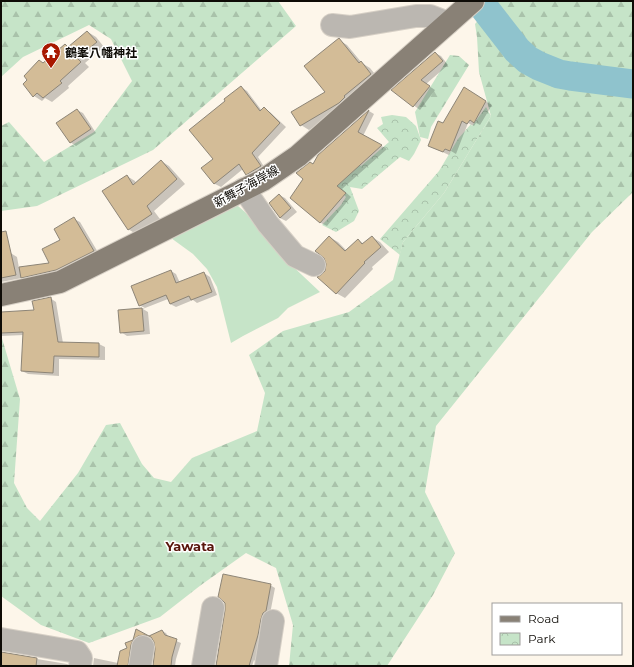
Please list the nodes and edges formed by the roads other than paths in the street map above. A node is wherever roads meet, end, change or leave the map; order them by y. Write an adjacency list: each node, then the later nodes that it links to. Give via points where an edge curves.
1 (461, 12): 2 (street, via 416,16 350,27); 3 (main road, 新舞子海岸線, via 298,156 263,180)
2 (332, 24)
3 (244, 189): 4 (street, via 268,224 295,256); 5 (main road, 新舞子海岸線, via 60,282)
4 (314, 265)
5 (1, 296)
6 (213, 608): 10 (street)
7 (272, 621): 11 (street)
8 (1, 639): 9 (street, via 77,652 81,658)
9 (80, 666)
10 (204, 666)
11 (266, 666)

